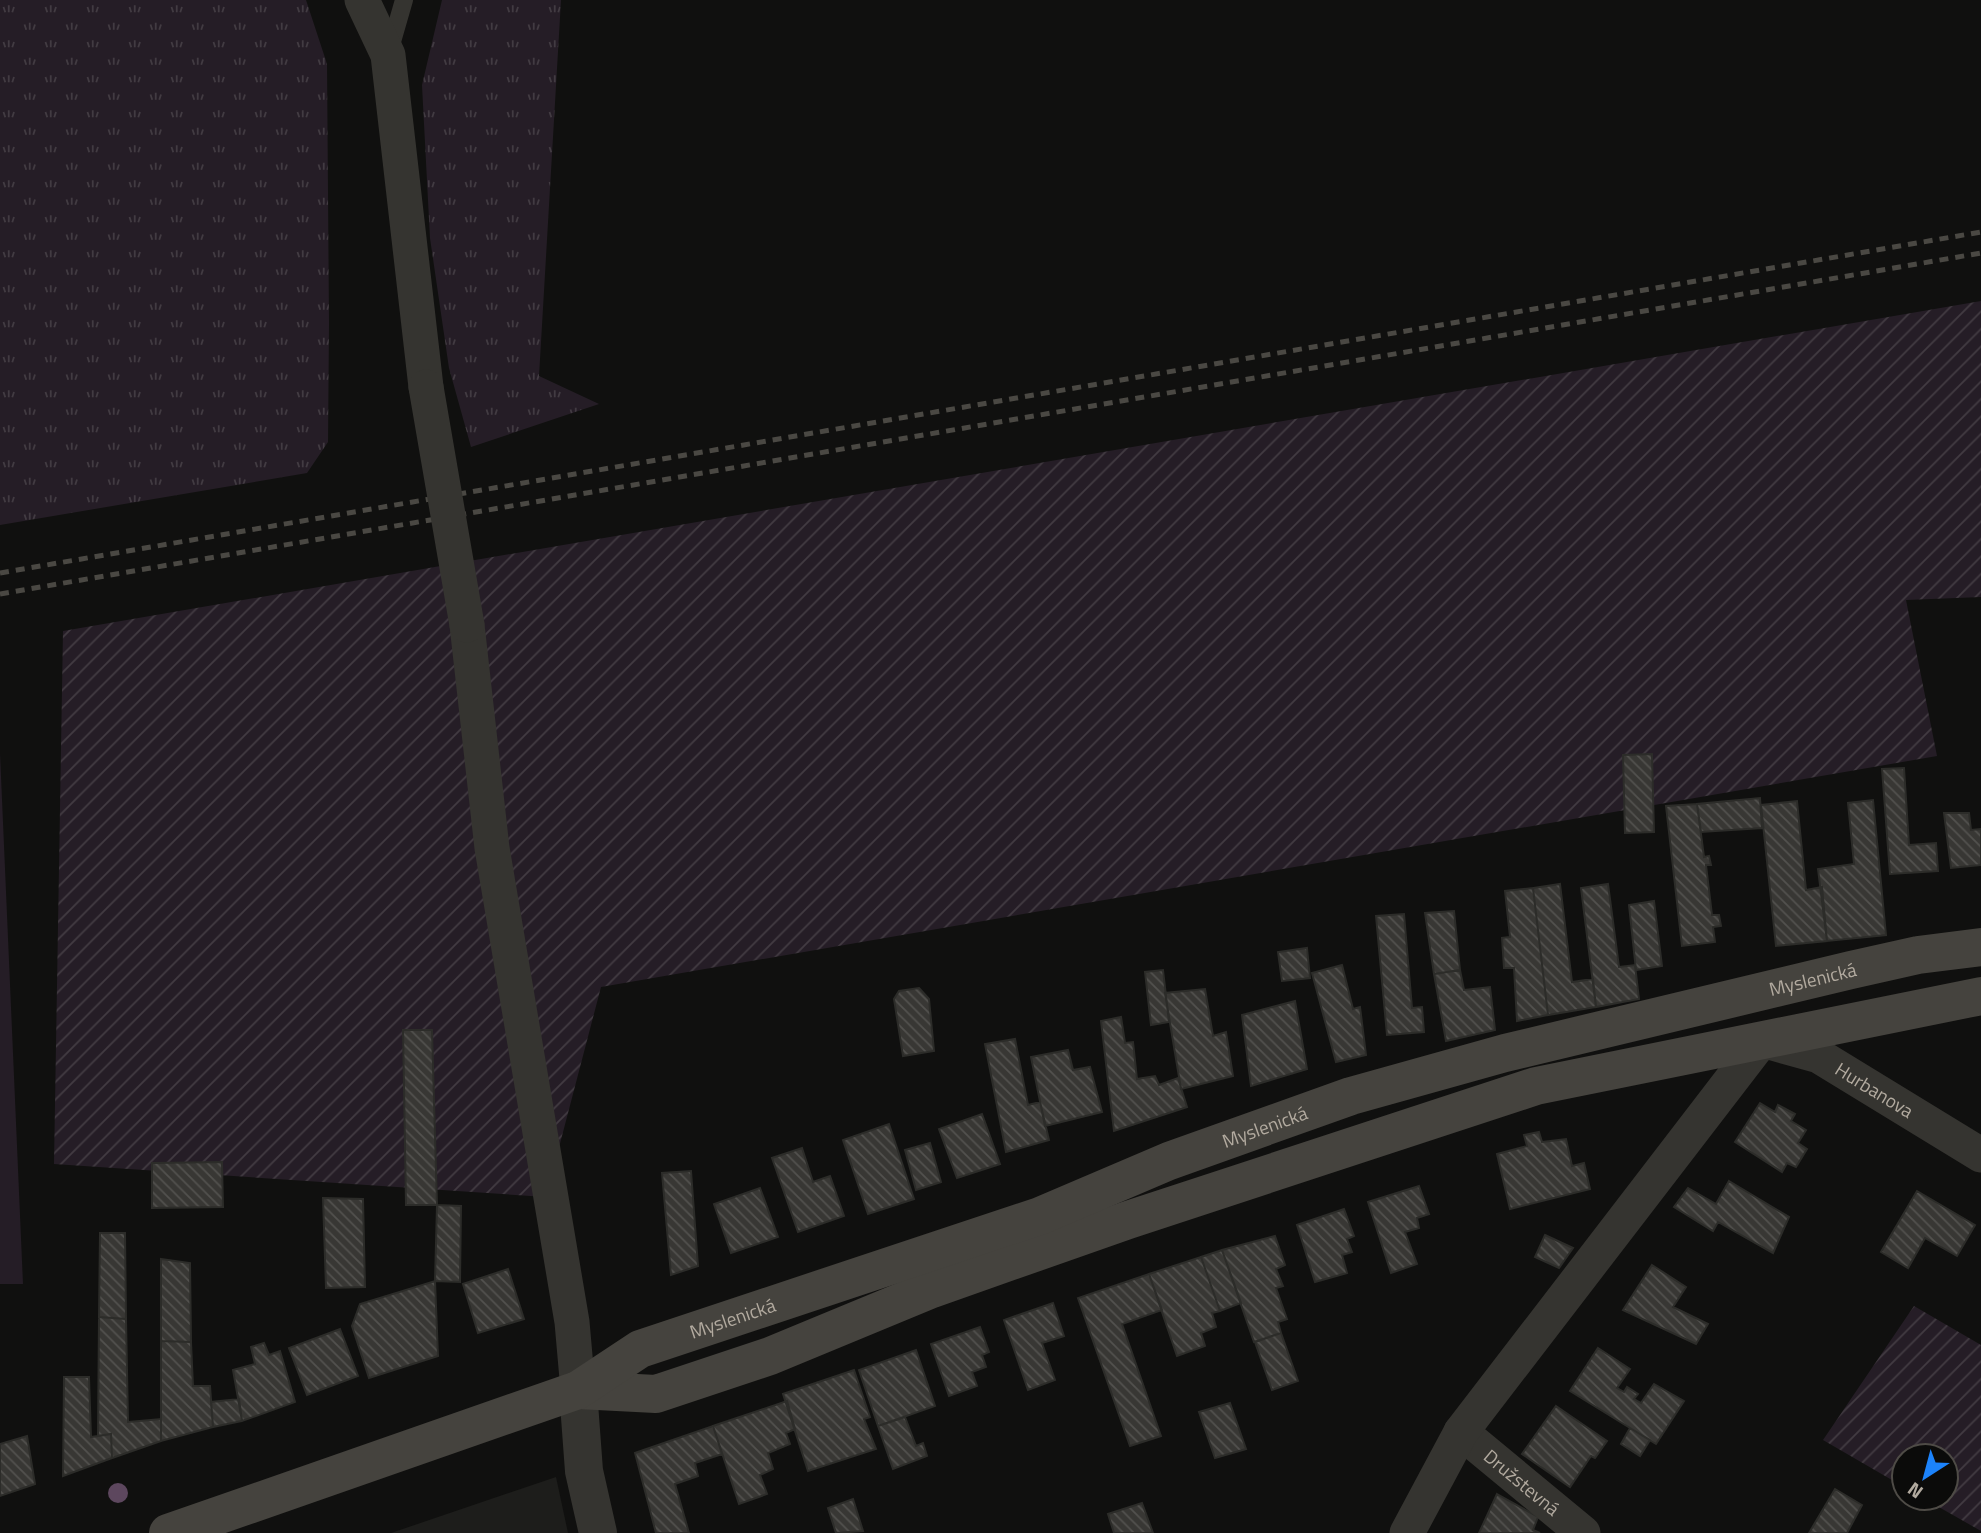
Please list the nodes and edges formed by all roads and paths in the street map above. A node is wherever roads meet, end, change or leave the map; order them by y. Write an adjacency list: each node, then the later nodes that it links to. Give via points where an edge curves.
1 (362, 0): 3 (street)
2 (404, 0): 3 (lane)
3 (388, 55): 8 (street, bridge, via 426,387 467,625 492,848 572,1322)
4 (1981, 947): 8 (main road, Myslenická, via 1851,970 1518,1050 1350,1096 1169,1161 1040,1216 640,1349)
5 (1981, 996): 6 (main road, Myslenická)
6 (1762, 1040): 7 (street, Hurbanova, via 1819,1056); 8 (main road, Myslenická, via 1591,1073 1486,1100 932,1289 770,1356 656,1394); 9 (street)
7 (1981, 1155)
8 (578, 1390): 10 (main road, Myslenická); 11 (street, via 584,1471)
9 (1461, 1432): 12 (street); 13 (street, Družstevná)
10 (168, 1533)
11 (598, 1533)
12 (1407, 1533)
13 (1583, 1533)

